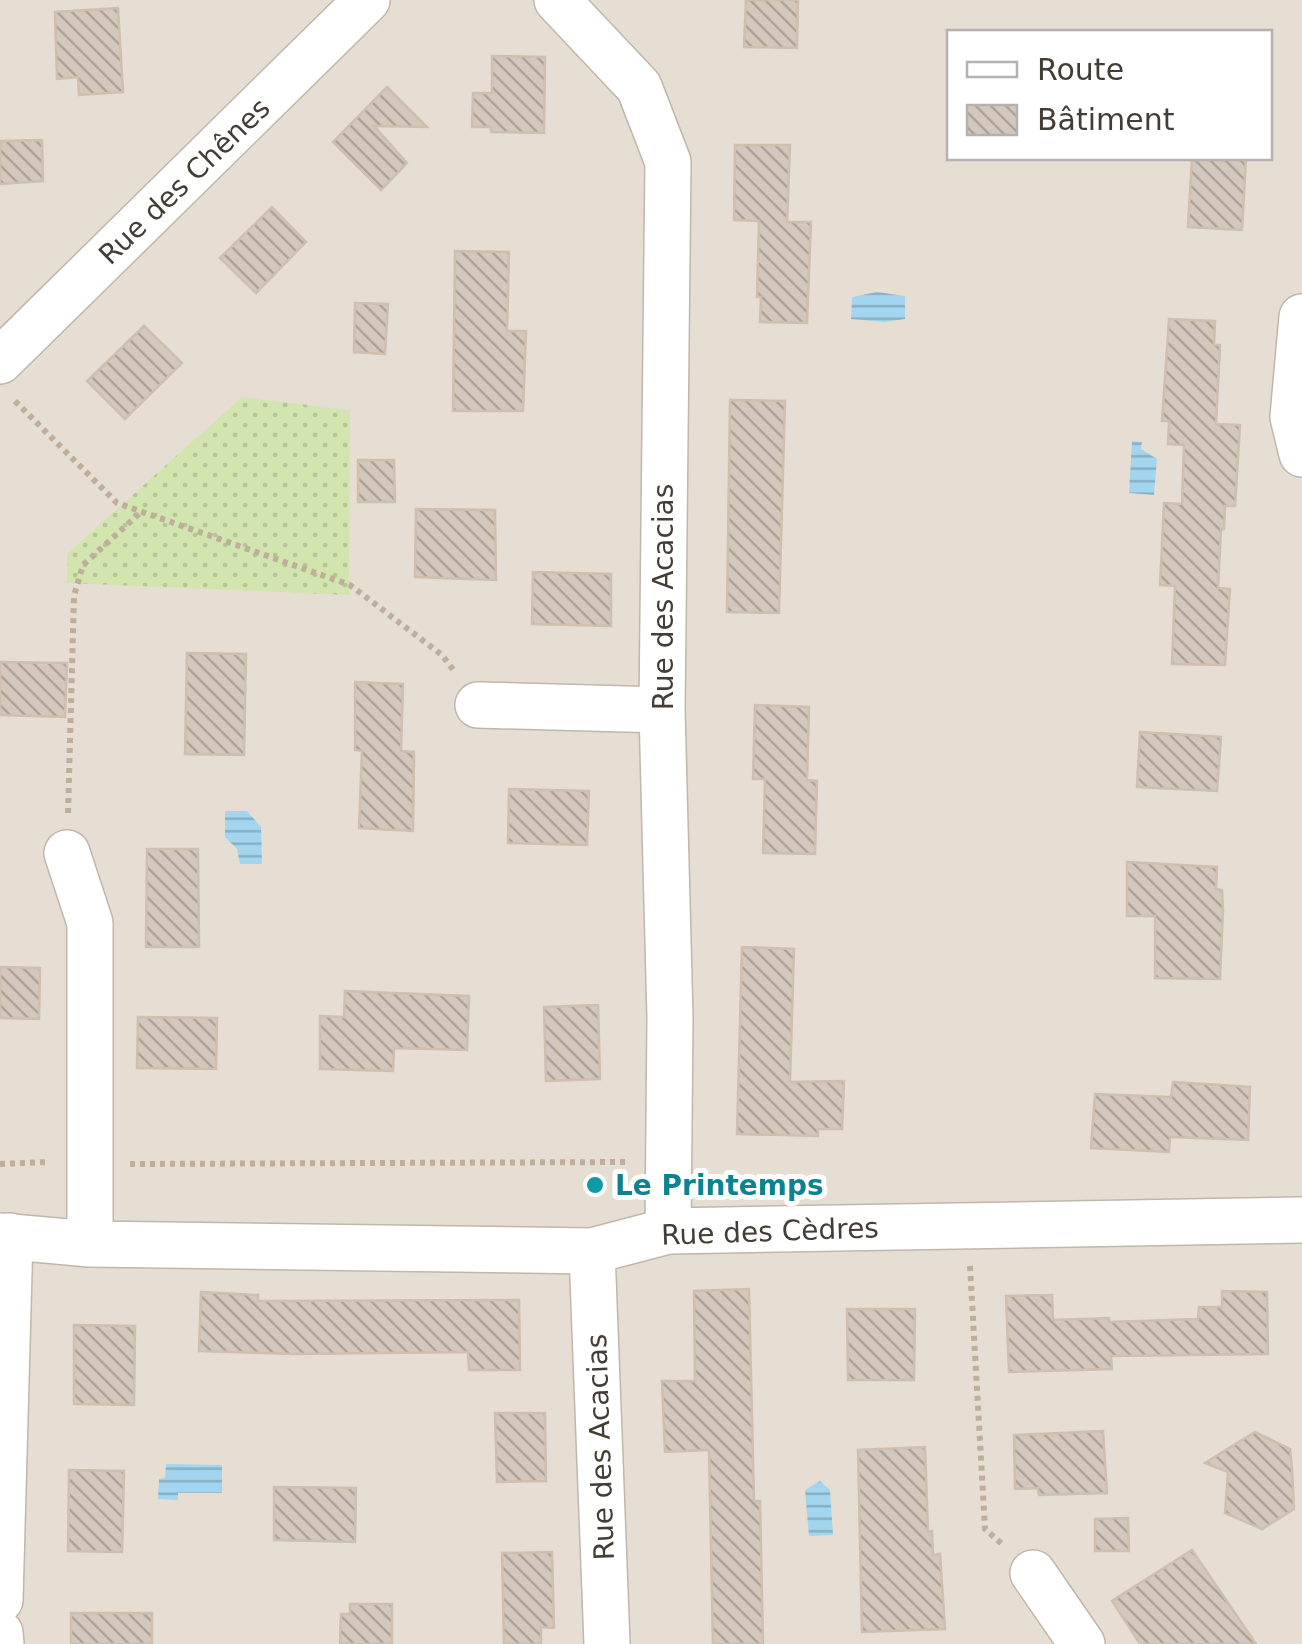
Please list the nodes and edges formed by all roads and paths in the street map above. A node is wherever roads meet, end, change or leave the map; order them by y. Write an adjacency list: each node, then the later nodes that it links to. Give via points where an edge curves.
1 (557, 0): 8 (street, Rue des Acacias, via 639,87 668,162)
2 (347, 7): 4 (street, Rue des Chênes)
3 (1302, 317): 5 (street, via 1293,417)
4 (5, 379): 6 (path, via 117,503)
5 (1302, 454)
6 (142, 512): 7 (path, via 350,585 442,654); 9 (path, via 84,565 74,596)
7 (478, 705): 8 (street)
8 (662, 710): 16 (street, Rue des Acacias)
9 (67, 853): 18 (street, via 90,923)
10 (63, 1161): 12 (path)
11 (641, 1162): 13 (path)
12 (0, 1164)
13 (113, 1164)
14 (1302, 1220): 15 (street, Rue des Cèdres)
15 (968, 1225): 16 (street, Rue des Cèdres); 20 (path, via 985,1529)
16 (668, 1231): 19 (street, Rue des Cèdres)
17 (5, 1236): 18 (street, Rue des Cèdres); 21 (street)
18 (90, 1244): 19 (street, Rue des Cèdres)
19 (592, 1251): 24 (street, Rue des Acacias)
20 (1033, 1573): 25 (street)
21 (0, 1600)
22 (0, 1633): 23 (street)
23 (0, 1644)
24 (607, 1644)
25 (1082, 1644)

